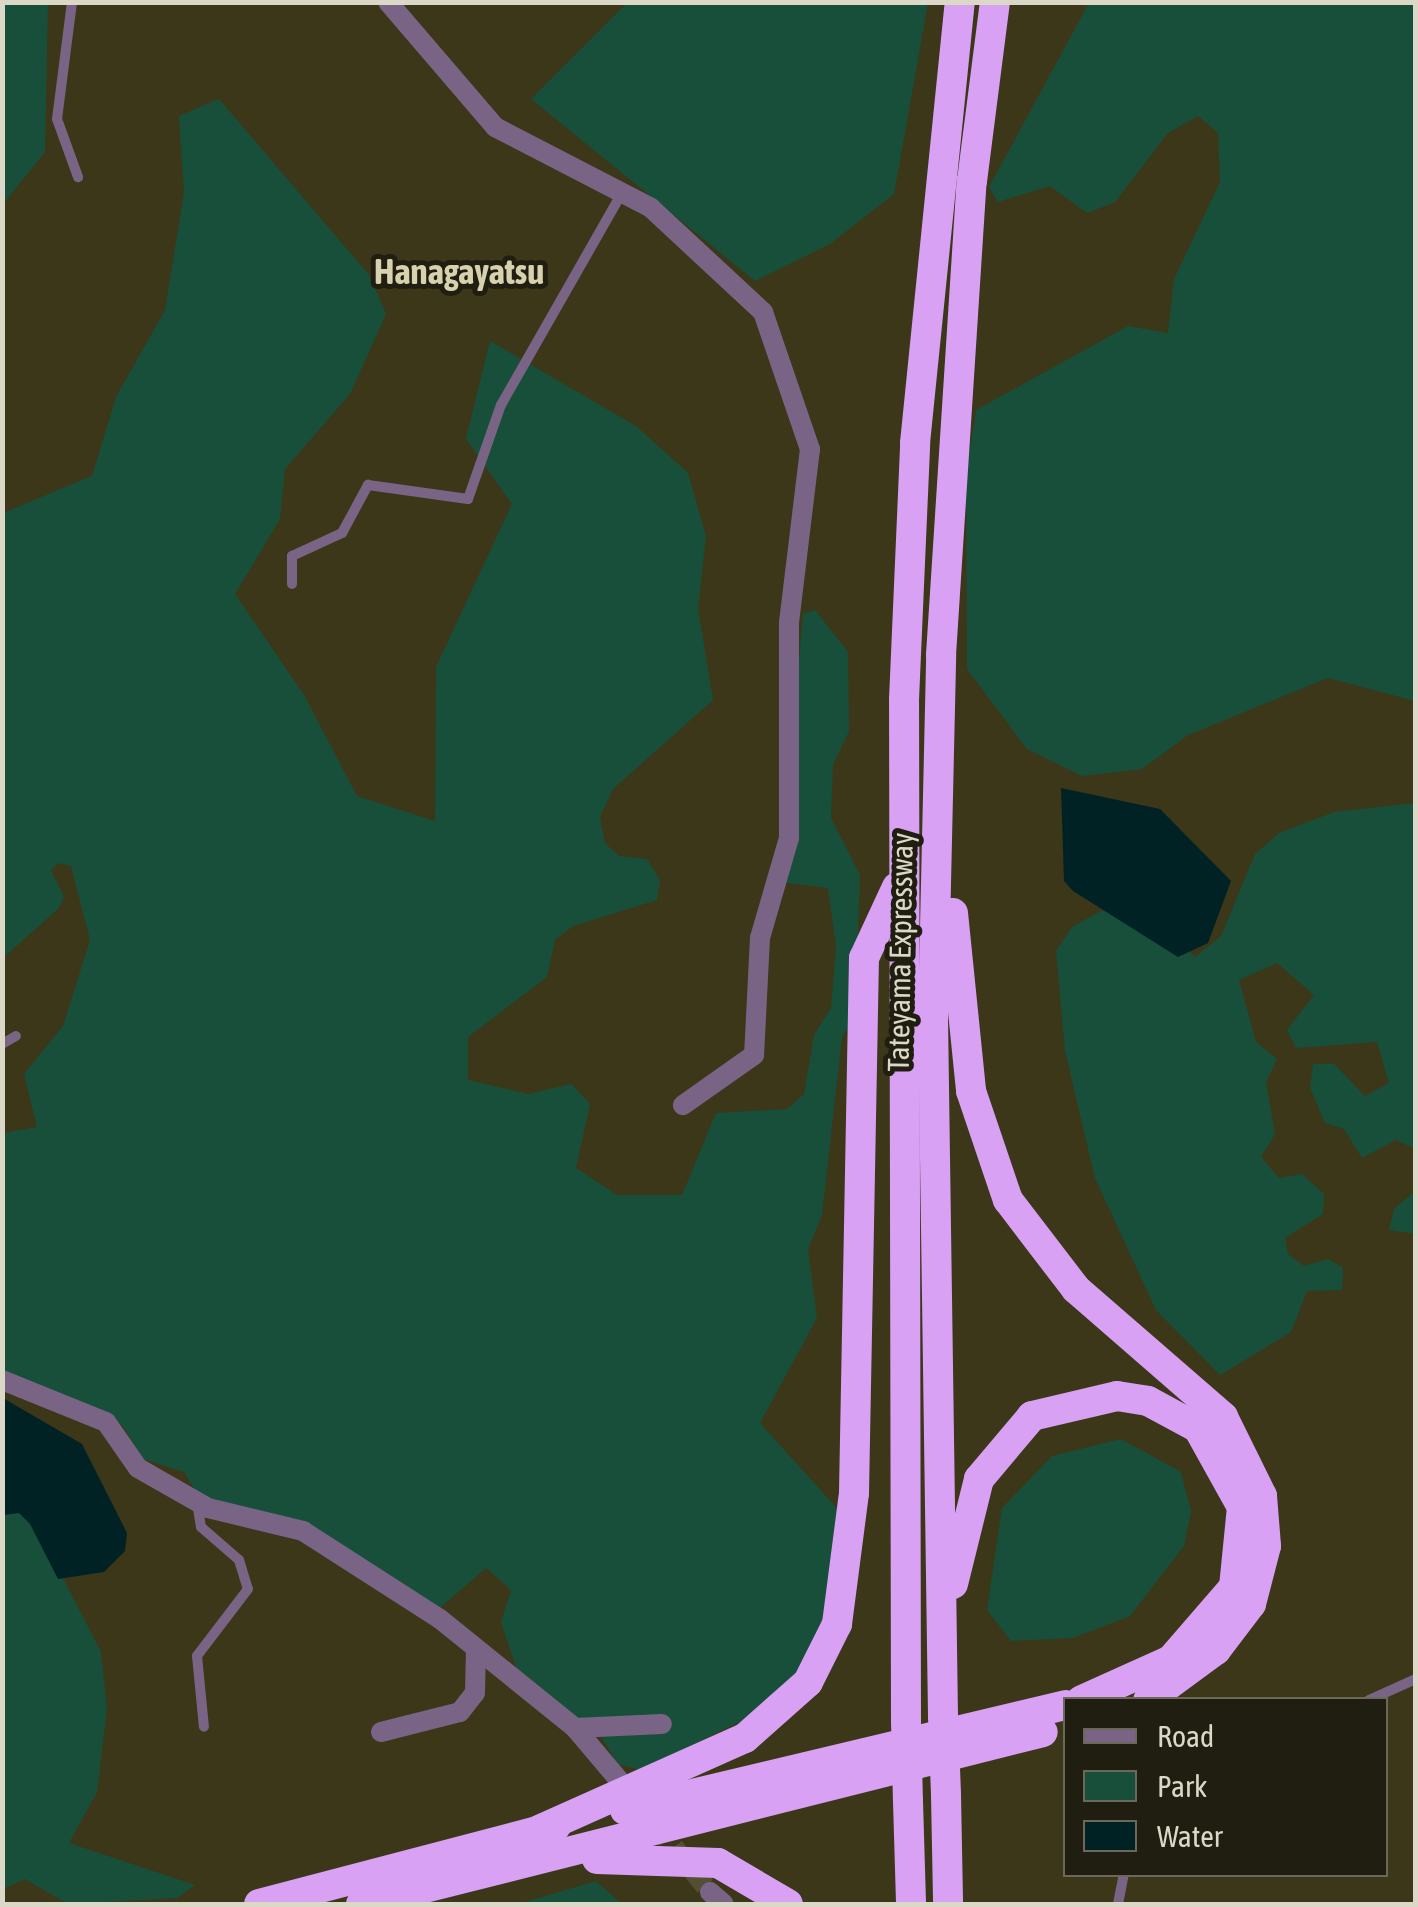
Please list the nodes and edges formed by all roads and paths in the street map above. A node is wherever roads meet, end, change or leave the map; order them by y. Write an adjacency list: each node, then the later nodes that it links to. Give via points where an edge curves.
1 (72, 2): 5 (lane, via 57,119)
2 (388, 2): 6 (street, via 495,128)
3 (960, 2): 9 (highway, Tateyama Expressway, via 916,443)
4 (995, 2): 8 (highway, Tateyama Expressway, via 971,200)
5 (78, 177)
6 (622, 193): 7 (lane, via 501,405 468,499 368,485 342,533 292,556); 12 (street, via 651,208 764,312 810,449 789,623 789,838 760,938 754,1055)
7 (292, 584)
8 (941, 655): 15 (highway, Tateyama Expressway, via 933,1016); 19 (highway, via 958,1011 983,1144 1047,1257 1205,1396 1262,1496 1266,1546 1251,1604 1216,1650)
9 (902, 877): 28 (highway, via 864,958 854,1493 837,1624 808,1682 745,1738); 33 (highway, Tateyama Expressway, bridge)
10 (16, 1036): 11 (lane)
11 (2, 1044)
12 (684, 1104)
13 (2, 1380): 14 (street, via 106,1422 138,1468)
14 (197, 1502): 16 (street, via 245,1524 303,1532); 23 (lane, via 201,1526 239,1560 248,1588 197,1656)
15 (942, 1620): 18 (highway, via 966,1510 1011,1434 1086,1398 1173,1411 1233,1477 1246,1533 1238,1575 1218,1613 1171,1660); 34 (highway, Tateyama Expressway, bridge)
16 (476, 1649): 25 (street, via 514,1666); 26 (street, via 475,1693 460,1712)
17 (1416, 1679): 20 (lane)
18 (1089, 1697)
19 (1152, 1697)
20 (1377, 1697)
21 (1063, 1706): 28 (highway)
22 (662, 1724): 25 (street)
23 (204, 1727)
24 (1063, 1727): 28 (highway)
25 (574, 1728): 27 (street)
26 (381, 1732)
27 (619, 1780)
28 (542, 1844): 30 (highway); 31 (highway); 32 (highway, via 690,1858 735,1870)
29 (1123, 1877): 35 (lane)
30 (259, 1904)
31 (361, 1904)
32 (788, 1904)
33 (911, 1904)
34 (948, 1904)
35 (1118, 1904)

